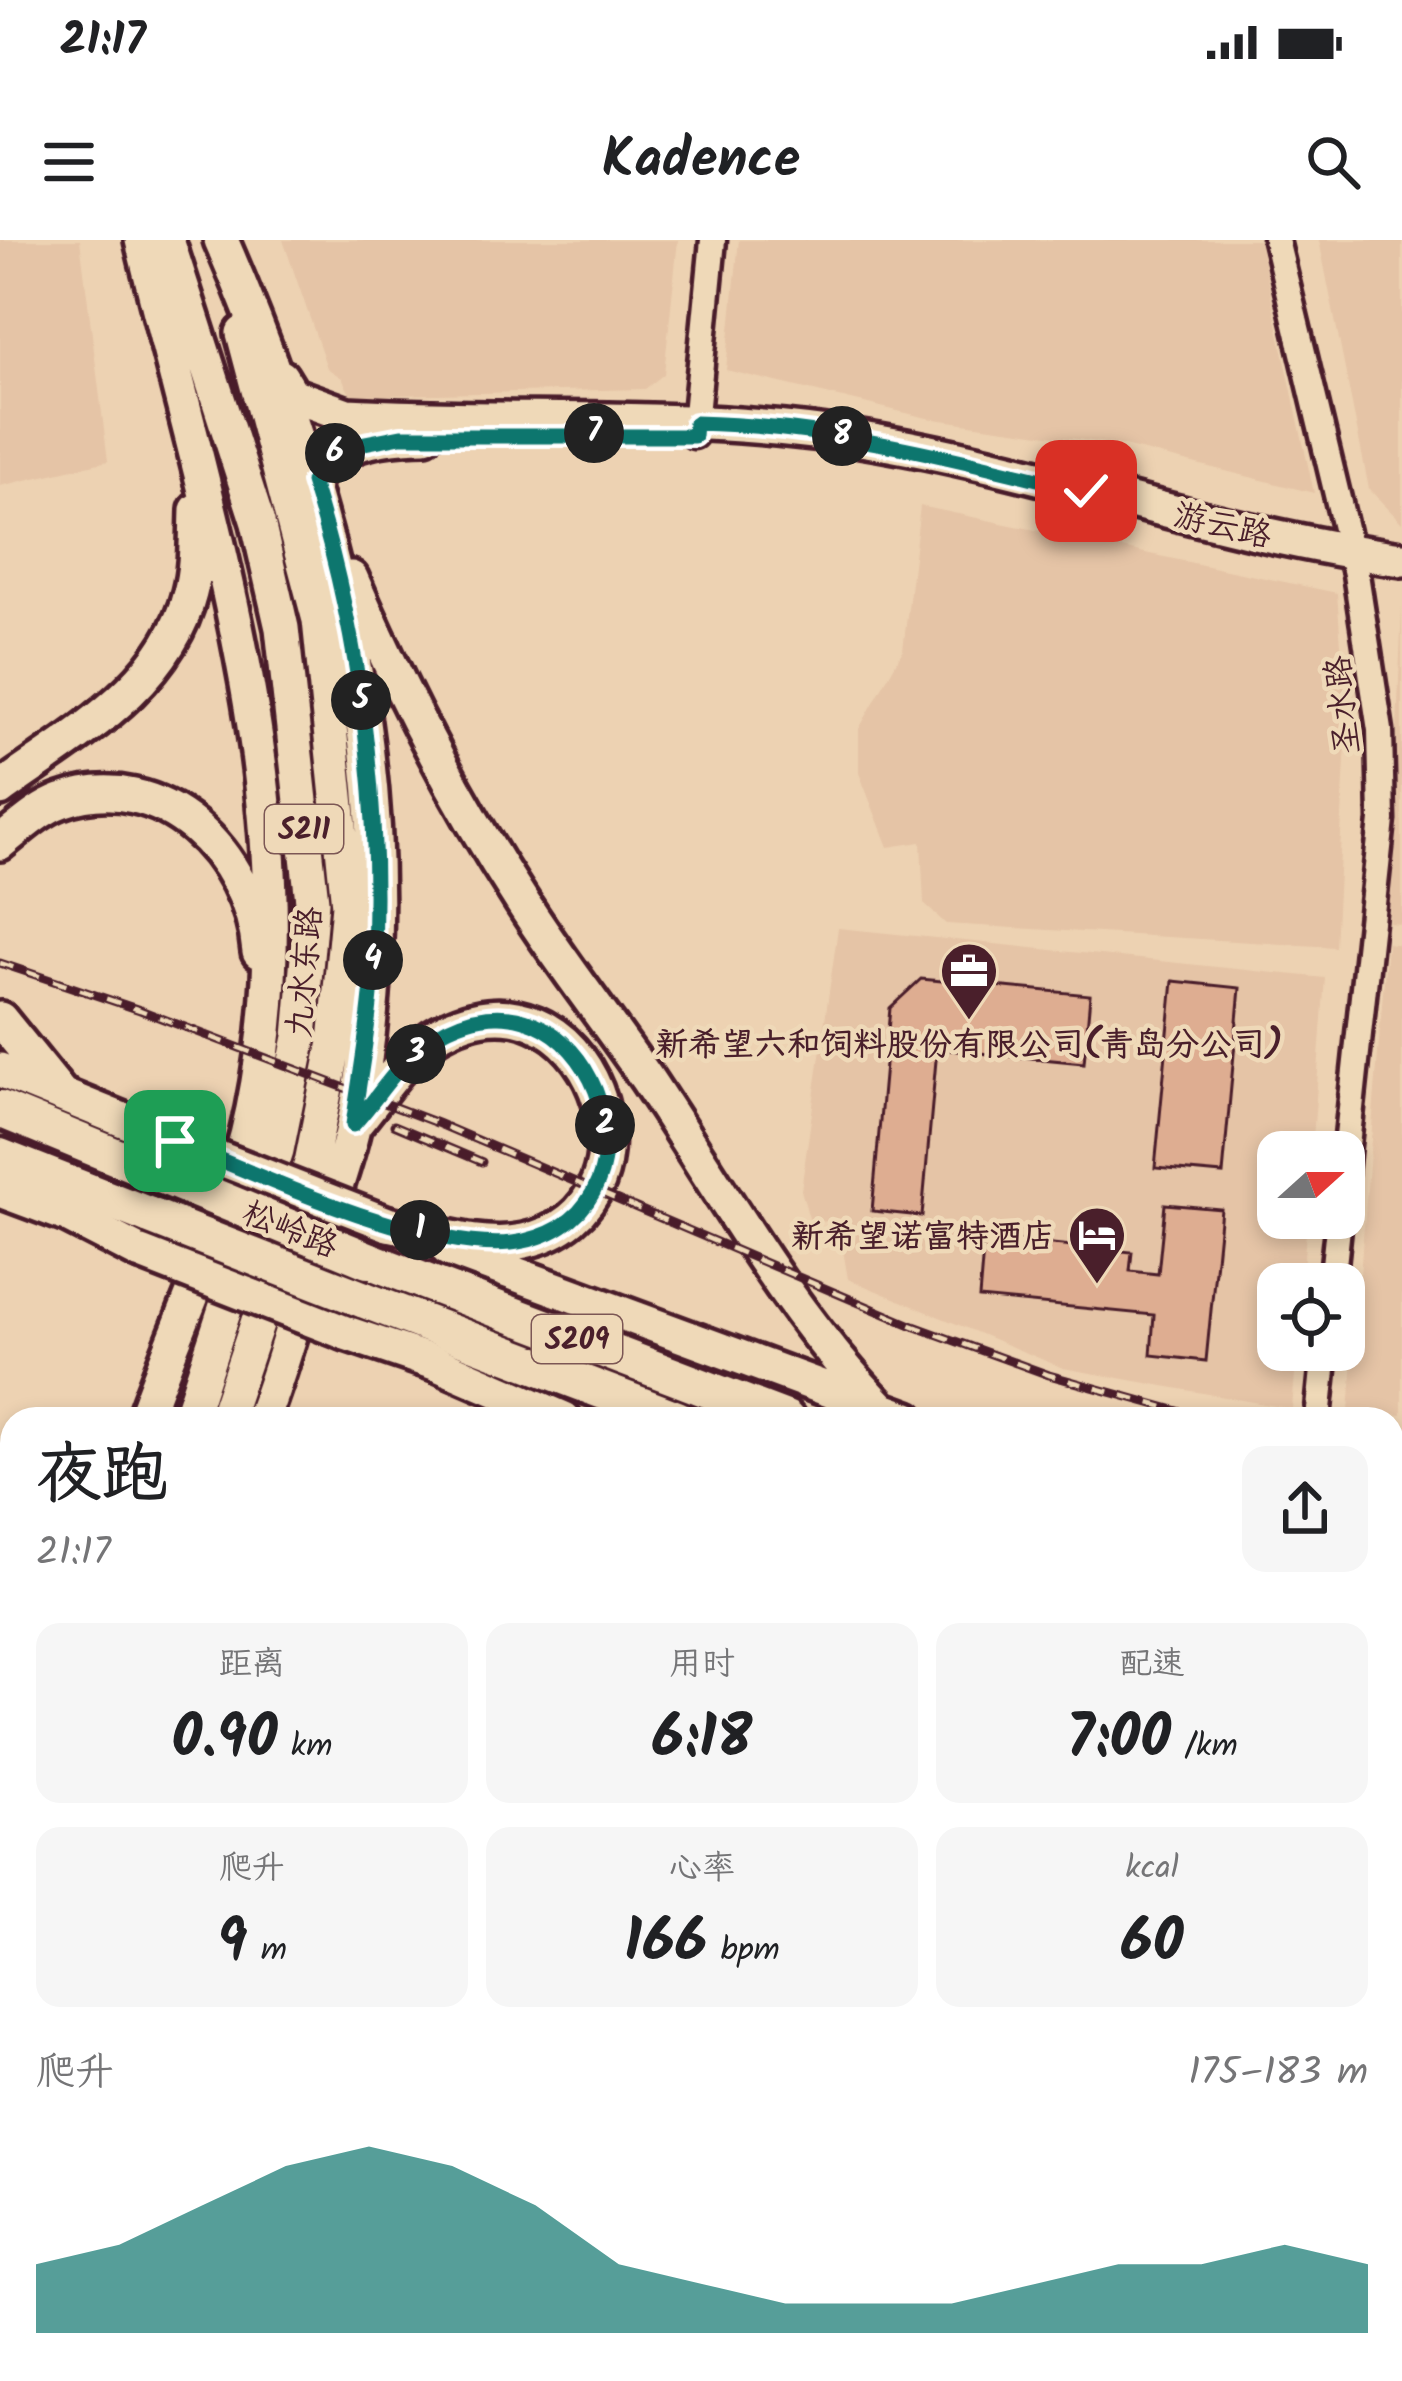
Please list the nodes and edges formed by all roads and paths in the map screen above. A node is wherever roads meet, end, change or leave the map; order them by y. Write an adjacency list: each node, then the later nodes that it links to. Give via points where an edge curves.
1 (142, 240): 8 (main road)
2 (167, 240): 30 (main road, 九水东路 / S211, via 258,523 282,628 311,901 300,1037 277,1150)
3 (218, 240): 6 (main road); 31 (main road, 九水东路 / S211, via 319,620 348,905 335,1042 310,1163)
4 (713, 240): 7 (street)
5 (1276, 240): 11 (street, 圣水路)
6 (278, 370): 7 (main road, 游云路, via 292,395 347,415); 9 (main road)
7 (694, 429): 9 (main road, 游云路, via 401,436 344,447); 11 (main road, 游云路, via 771,425 871,440)
8 (199, 478): 13 (main road, via 190,593 171,640 101,716); 16 (main road, via 253,724 273,896)
9 (317, 497): 20 (main road, via 363,715 375,825 373,973); 38 (main road, via 411,715 523,904 788,1300 826,1352)
10 (1402, 559): 11 (main road, 游云路)
11 (1352, 563): 12 (main road, 游云路); 21 (street, 圣水路, via 1380,730 1382,820)
12 (1402, 580)
13 (0, 789)
14 (0, 843): 16 (main road, via 56,802 86,794 142,795 186,817 222,853 257,930)
15 (0, 1019): 18 (main road)
16 (265, 1034): 29 (main road, via 252,1114 182,1326)
17 (0, 1070): 18 (main road)
18 (61, 1094): 25 (main road, bridge)
19 (0, 1109): 36 (highway, 松岭路 / S209, bridge)
20 (353, 1125): 25 (main road, via 430,1038 489,1016 552,1030 599,1091 609,1142 593,1190 551,1231 523,1242 480,1242); 32 (main road)
21 (1349, 1131)
22 (0, 1157): 35 (highway, 松岭路 / S209, bridge)
23 (0, 1190): 26 (main road)
24 (0, 1215): 26 (main road)
25 (388, 1224): 37 (main road)
26 (108, 1238): 27 (main road, bridge)
27 (435, 1363): 33 (main road); 34 (main road)
28 (1323, 1371): 39 (street)
29 (146, 1407)
30 (193, 1407)
31 (229, 1407)
32 (268, 1407)
33 (490, 1407)
34 (536, 1407)
35 (646, 1407)
36 (754, 1407)
37 (872, 1407)
38 (886, 1407)
39 (1319, 1407)
40 (0, 1668): 41 (main road)
41 (0, 1729)

